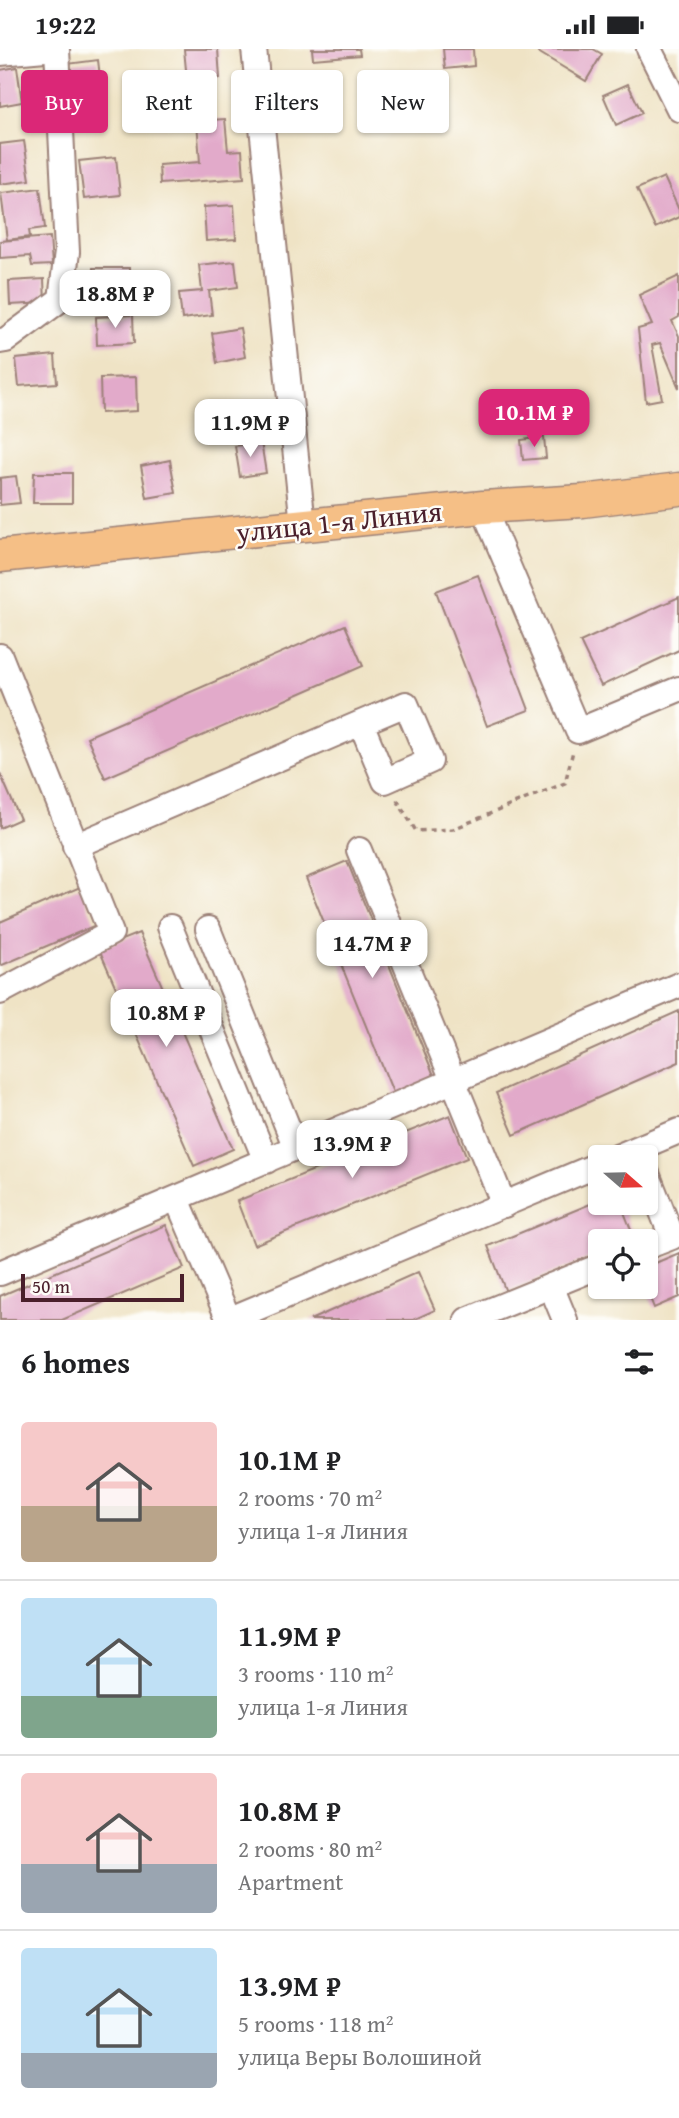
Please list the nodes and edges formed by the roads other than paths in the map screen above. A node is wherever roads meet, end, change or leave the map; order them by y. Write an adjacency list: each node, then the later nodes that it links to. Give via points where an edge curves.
1 (45, 49): 5 (street)
2 (57, 49): 7 (street, via 67,252 61,299)
3 (254, 49): 10 (street)
4 (649, 49): 6 (street)
5 (0, 53)
6 (679, 110)
7 (0, 341)
8 (679, 489): 9 (main road, улица 1-я Линия, via 583,502)
9 (483, 507): 10 (main road, улица 1-я Линия); 13 (street, via 579,731)
10 (303, 525): 11 (main road, улица 1-я Линия)
11 (0, 556)
12 (0, 656): 15 (street)
13 (679, 689)
14 (361, 723): 14 (street, via 406,704 430,761 385,781); 15 (street)
15 (75, 846): 20 (street, via 111,933)
16 (359, 850): 21 (street)
17 (170, 927): 25 (street)
18 (208, 929): 24 (street)
19 (679, 985): 21 (street)
20 (0, 992)
21 (451, 1080): 24 (street); 29 (street)
22 (679, 1131): 23 (street)
23 (656, 1145)
24 (296, 1148): 25 (street)
25 (266, 1161): 27 (street)
26 (588, 1169): 29 (street)
27 (177, 1199): 33 (street); 35 (street)
28 (658, 1201): 30 (street)
29 (503, 1205): 35 (street)
30 (676, 1235): 31 (street)
31 (658, 1242)
32 (588, 1271): 34 (street)
33 (0, 1273)
34 (551, 1286): 36 (street); 37 (street)
35 (229, 1320)
36 (467, 1320)
37 (565, 1320)

